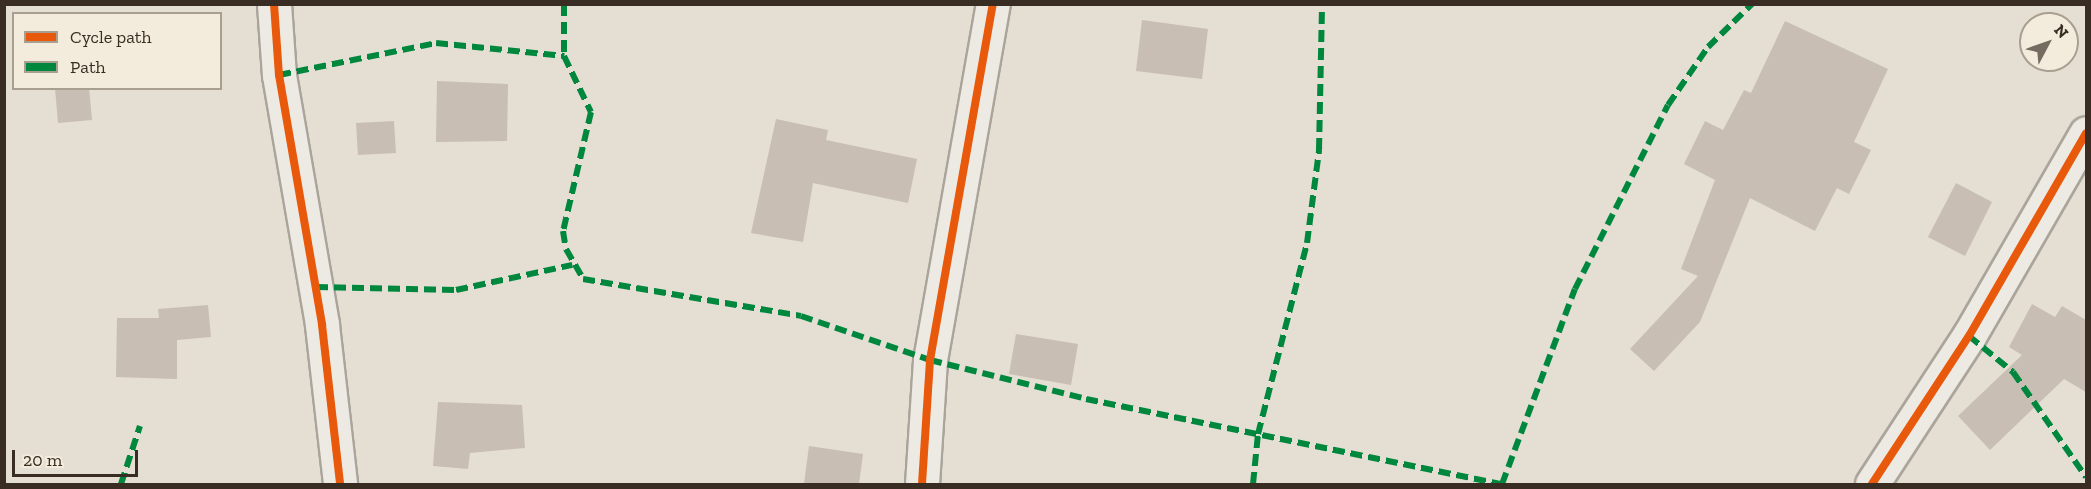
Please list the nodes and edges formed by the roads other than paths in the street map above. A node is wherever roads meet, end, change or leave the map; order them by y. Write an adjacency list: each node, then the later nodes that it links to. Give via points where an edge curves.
1 (274, 4): 4 (street, via 279,75 322,325)
2 (993, 4): 5 (street, via 930,360)
3 (2086, 133): 6 (street, via 1969,336)
4 (340, 484)
5 (922, 484)
6 (1872, 484)

